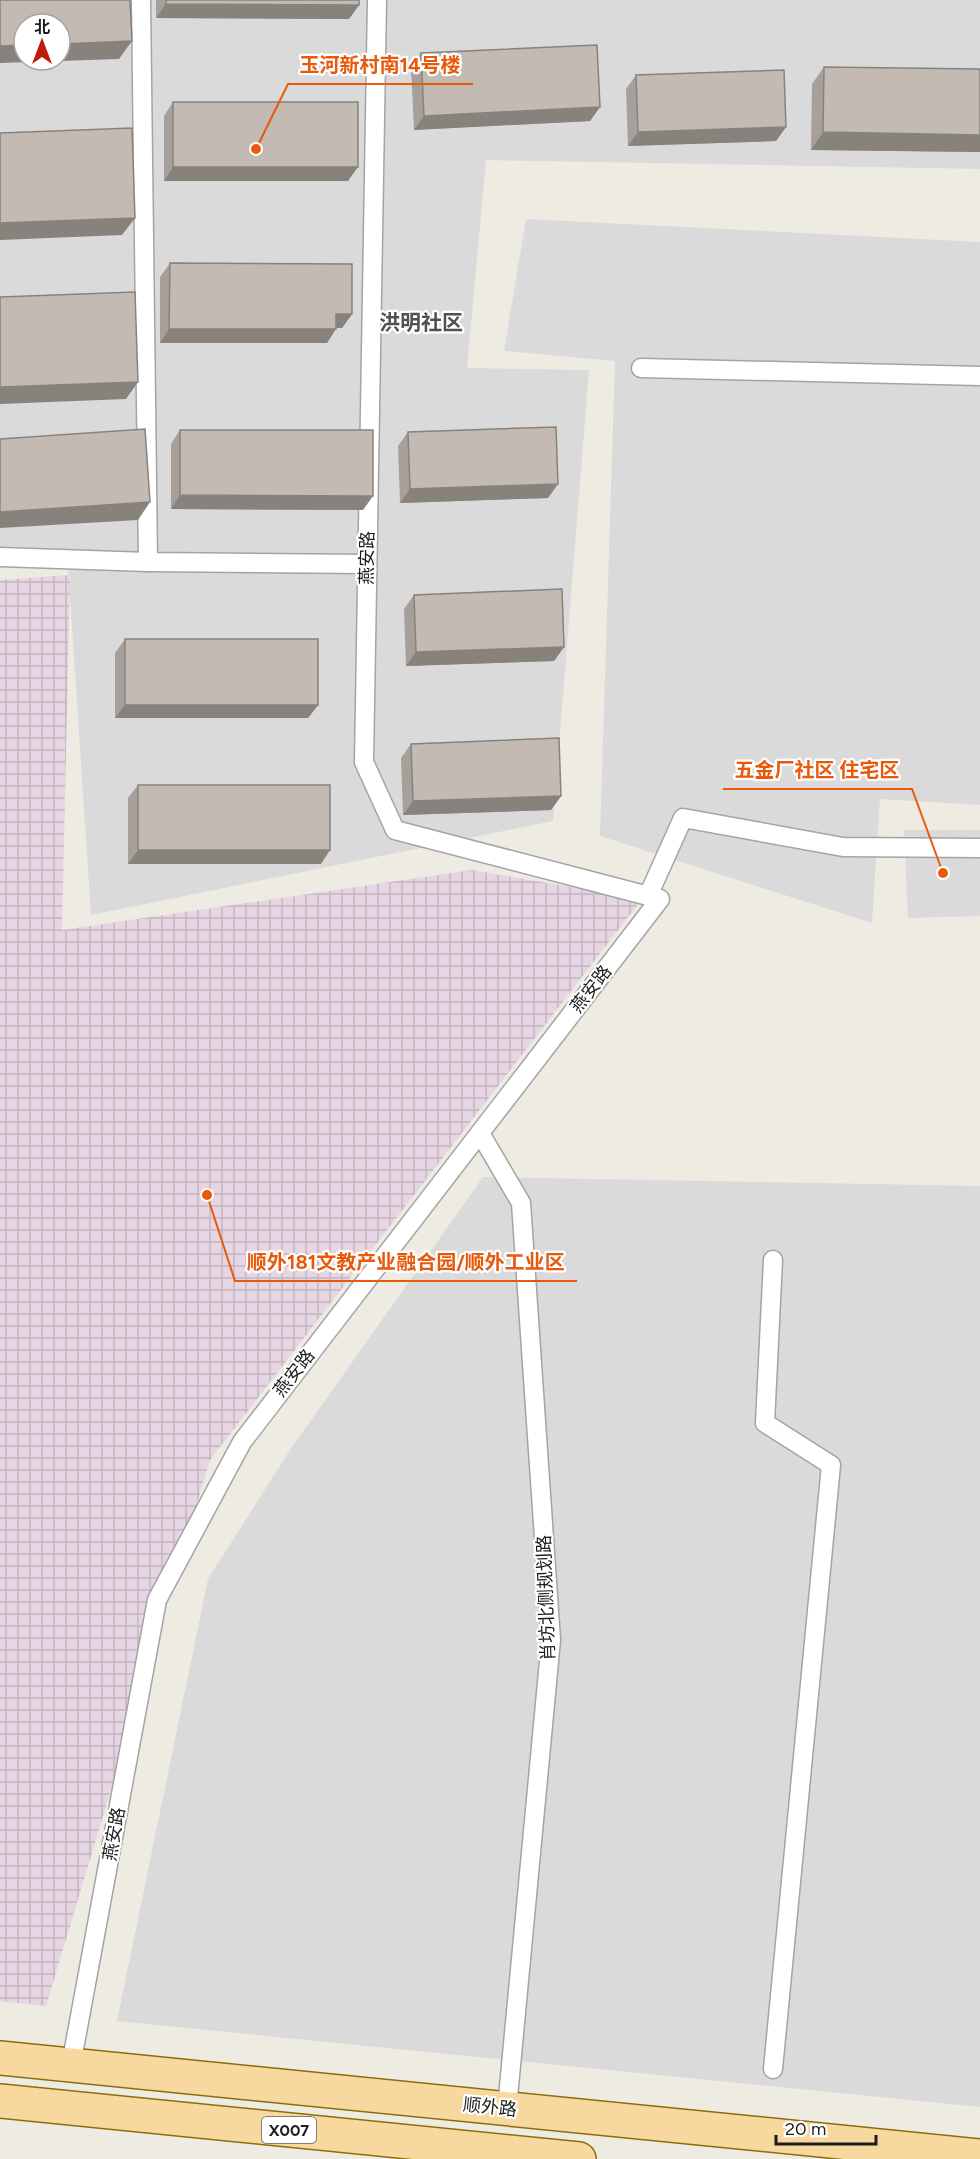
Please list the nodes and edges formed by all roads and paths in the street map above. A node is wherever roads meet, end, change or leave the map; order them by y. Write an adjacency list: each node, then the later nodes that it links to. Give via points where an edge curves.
1 (141, 0): 6 (lane)
2 (377, 0): 7 (lane, 燕安路)
3 (641, 368): 4 (lane)
4 (980, 376)
5 (0, 557): 6 (lane)
6 (148, 562): 7 (lane)
7 (367, 564): 9 (lane, 燕安路, via 364,762 395,830)
8 (980, 848): 9 (lane, via 843,847 683,818)
9 (648, 896): 10 (lane, 燕安路, via 660,899)
10 (480, 1133): 13 (lane, 燕安路, via 242,1442 157,1600); 16 (lane, 肖坊北侧规划路, via 521,1203 551,1640)
11 (772, 1260): 14 (lane, via 765,1423 831,1465)
12 (0, 2058): 13 (main road, 顺外路)
13 (71, 2065): 16 (main road, 顺外路)
14 (772, 2069)
15 (0, 2101): 18 (main road, X007)
16 (507, 2109): 17 (main road, 顺外路)
17 (980, 2156)
18 (579, 2159)

